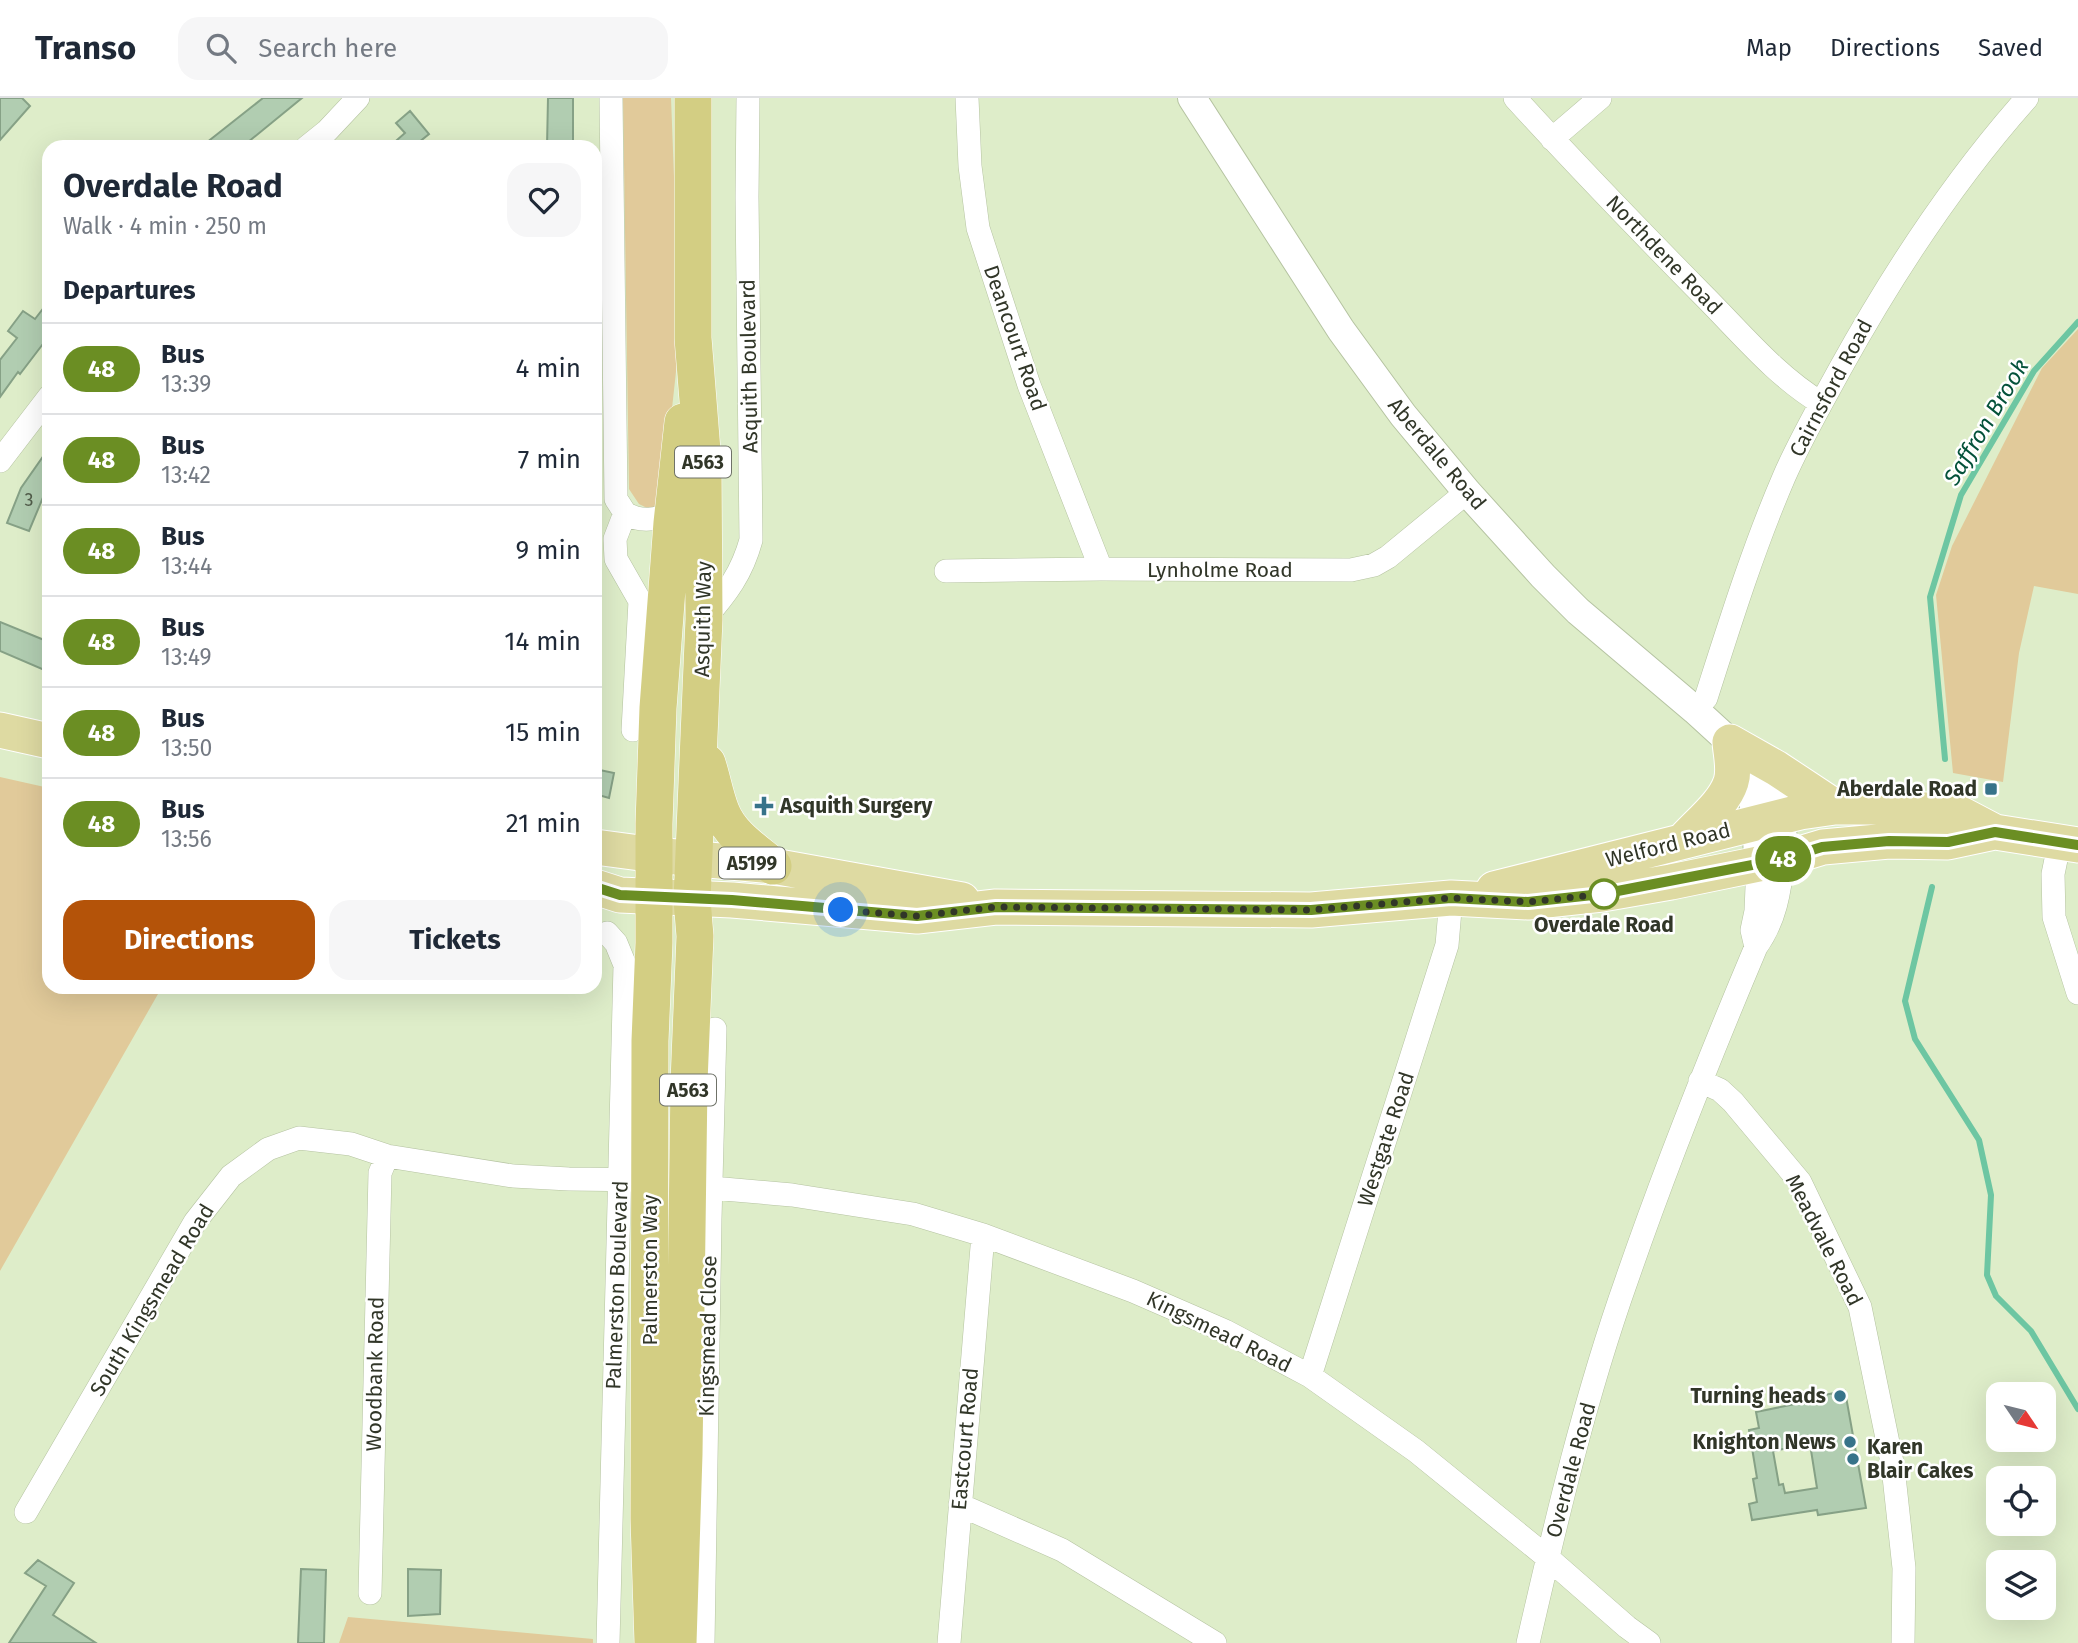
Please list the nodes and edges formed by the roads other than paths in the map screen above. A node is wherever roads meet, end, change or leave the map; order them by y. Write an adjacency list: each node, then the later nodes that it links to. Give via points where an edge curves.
1 (358, 98): 11 (street)
2 (611, 98): 18 (street, via 616,499)
3 (693, 98): 12 (highway, Asquith Way / A563)
4 (748, 98): 21 (street, Asquith Boulevard, via 751,540 744,566)
5 (967, 98): 19 (street, Deancourt Road, via 978,228 1029,384)
6 (1192, 98): 16 (street, Aberdale Road, via 1341,330)
7 (1515, 98): 10 (street, Northdene Road)
8 (1600, 98): 10 (street)
9 (2027, 98): 13 (street, Cairnsford Road, via 1935,216 1872,311)
10 (1552, 139): 13 (street, Northdene Road, via 1773,366)
11 (316, 140)
12 (693, 338): 17 (highway, Asquith Way / A563); 21 (highway, Asquith Way / A563, via 703,475)
13 (1821, 403): 22 (street, Cairnsford Road, via 1785,475 1706,698)
14 (42, 406): 15 (street)
15 (0, 461)
16 (1467, 492): 19 (street, Lynholme Road, via 1401,549 1363,568); 22 (street, Aberdale Road, via 1578,611)
17 (673, 512): 18 (street, via 646,521); 34 (highway, Asquith Way / A563, via 658,708)
18 (625, 513): 24 (street, via 615,539 616,559 640,601)
19 (1101, 569): 20 (street, Lynholme Road)
20 (946, 571)
21 (704, 619): 25 (highway, Asquith Way / A563)
22 (1695, 710): 27 (street, Aberdale Road)
23 (0, 730): 26 (main road)
24 (633, 730)
25 (701, 738): 35 (highway, Asquith Way / A563); 37 (highway, A563, via 726,820 742,841)
26 (42, 739)
27 (1736, 750): 28 (main road, via 1776,768); 29 (street, Aberdale Road, via 1756,764 1769,783); 31 (main road, via 1730,783 1721,800)
28 (1835, 807): 29 (main road, Welford Road / A5199); 30 (main road, Welford Road / A5199, via 1957,812)
29 (1769, 821): 31 (main road, Welford Road / A5199); 36 (street, Aberdale Road)
30 (1995, 832): 32 (main road, Welford Road / A5199); 36 (main road, Welford Road / A5199, via 1948,842 1822,847)
31 (1684, 840): 40 (main road, Welford Road / A5199)
32 (2069, 843): 44 (street, via 2053,874 2054,916)
33 (602, 848): 34 (main road, Welford Road / A5199)
34 (655, 855): 35 (main road, Welford Road / A5199); 39 (highway, Asquith Way / A563)
35 (694, 858): 37 (main road, Welford Road / A5199); 41 (highway, Asquith Way / A563)
36 (1770, 861): 40 (main road, Welford Road / A5199, via 1602,894 1528,902); 46 (street, Overdale Road, via 1773,917)
37 (773, 866): 42 (main road, Welford Road / A5199)
38 (602, 889): 39 (main road, Welford Road / A5199)
39 (654, 897): 41 (main road, Welford Road / A5199); 49 (highway, Palmerston Way / A563, via 650,1041)
40 (1458, 898): 42 (main road, Welford Road / A5199, via 1311,910); 52 (street, Westgate Road)
41 (692, 900): 42 (main road, Welford Road / A5199, via 917,916); 47 (highway, Palmerston Way / A563, via 695,936)
42 (996, 907)
43 (607, 933): 49 (street, Palmerston Boulevard, via 625,965)
44 (2078, 993)
45 (715, 1029): 50 (street, Kingsmead Close)
46 (1700, 1081): 55 (street, Overdale Road, via 1626,1281); 65 (street, Meadvale Road, via 1733,1102 1800,1182 1860,1307 1893,1467 1904,1568)
47 (689, 1082): 49 (highway, via 669,1170 662,1177); 59 (highway, Palmerston Way / A563)
48 (387, 1156): 49 (street, South Kingsmead Road, via 513,1176); 54 (street, South Kingsmead Road, via 351,1144 299,1138 268,1149 231,1176 195,1222); 56 (street, Woodbank Road, via 380,1173)
49 (635, 1180): 57 (street, Palmerston Boulevard); 58 (highway, Palmerston Way / A563)
50 (712, 1188): 51 (street, Kingsmead Road, via 913,1214); 60 (street, Kingsmead Close)
51 (983, 1235): 52 (street, Kingsmead Road, via 1133,1291 1225,1331); 53 (street, Eastcourt Road)
52 (1310, 1376): 55 (street, Kingsmead Road, via 1416,1451)
53 (960, 1505): 61 (street, Eastcourt Road); 62 (street, via 1062,1550)
54 (26, 1511)
55 (1548, 1558): 63 (street, Overdale Road); 64 (street, Kingsmead Road)
56 (370, 1593)
57 (608, 1643)
58 (653, 1643)
59 (678, 1643)
60 (703, 1643)
61 (949, 1643)
62 (1215, 1643)
63 (1528, 1643)
64 (1649, 1643)
65 (1903, 1643)

